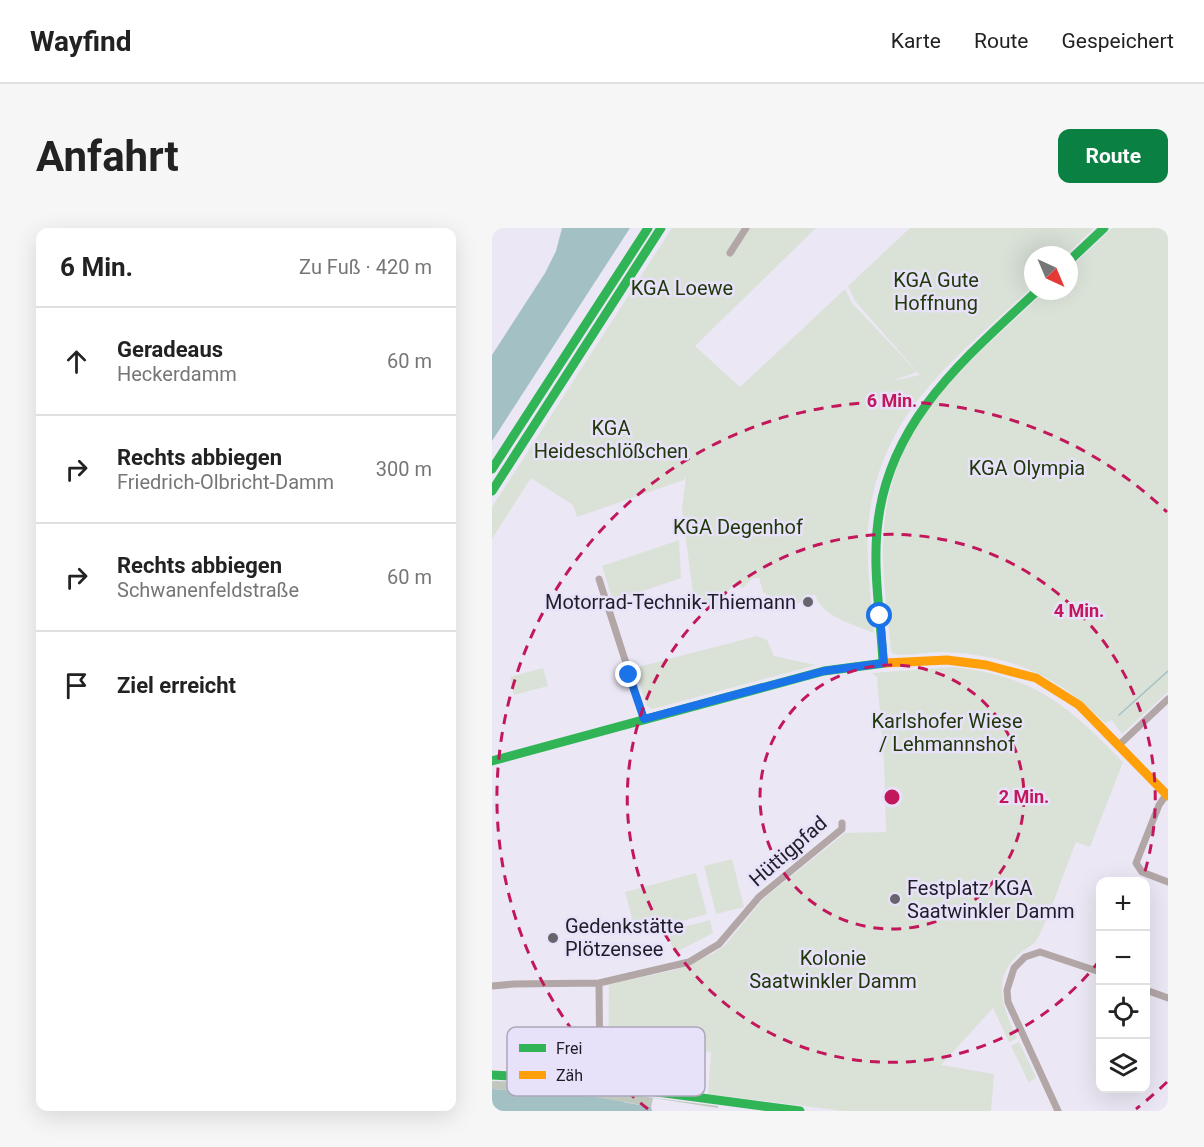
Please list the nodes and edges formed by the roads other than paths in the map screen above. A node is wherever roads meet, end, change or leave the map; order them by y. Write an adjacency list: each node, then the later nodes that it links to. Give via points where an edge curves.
1 (648, 228): 8 (main road)
2 (661, 228): 9 (main road)
3 (746, 228): 5 (street)
4 (1104, 228): 6 (main road)
5 (730, 253)
6 (1078, 253)
7 (1028, 300): 11 (main road, via 935,388 895,456 877,529)
8 (492, 469)
9 (492, 491)
10 (599, 579): 13 (street)
11 (884, 663): 13 (main road, via 824,671); 14 (main road, via 958,661 986,664 1036,678 1079,705)
12 (1168, 699): 14 (street)
13 (644, 719): 15 (main road)
14 (1118, 746): 16 (main road)
15 (492, 761)
16 (1167, 796): 18 (street, via 1159,805 1137,863 1142,872)
17 (842, 823): 20 (street, Hüttigpfad, via 842,829 759,897 732,932 711,950 675,967)
18 (1168, 882)
19 (1096, 970): 27 (street, via 1040,952 1022,959 1011,976 1008,1002)
20 (598, 983): 21 (street, Hüttigpfad); 24 (street)
21 (492, 986)
22 (1150, 991): 23 (street)
23 (1168, 998)
24 (599, 1027)
25 (689, 1096): 26 (main road)
26 (800, 1111)
27 (1058, 1111)

